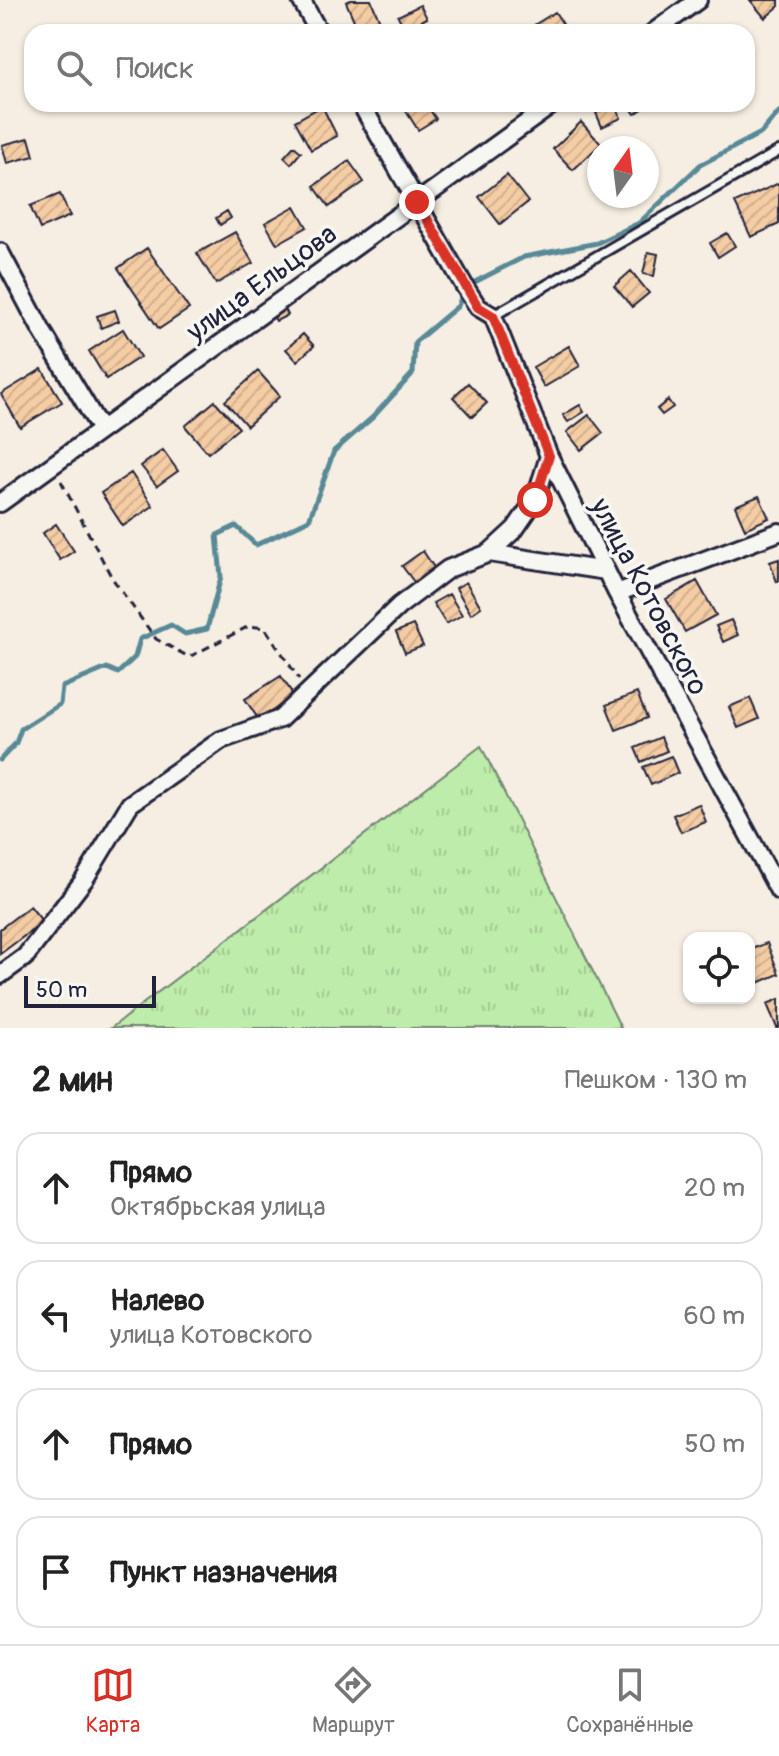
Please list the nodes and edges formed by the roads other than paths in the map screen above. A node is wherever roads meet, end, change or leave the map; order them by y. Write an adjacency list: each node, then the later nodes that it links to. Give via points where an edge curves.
1 (301, 0): 3 (street)
2 (698, 0): 4 (street)
3 (314, 24)
4 (665, 24)
5 (366, 112): 8 (street)
6 (542, 112): 8 (street, улица Ельцова)
7 (779, 151): 10 (lane)
8 (417, 202): 10 (street, via 478,307); 11 (street, улица Ельцова)
9 (0, 252): 11 (street)
10 (493, 316): 12 (street, улица Котовского)
11 (101, 430): 13 (street, улица Ельцова)
12 (549, 456): 15 (street, via 535,500); 16 (street, улица Котовского)
13 (0, 503)
14 (779, 532): 17 (street)
15 (489, 553): 16 (street); 19 (street, via 448,569 399,606 280,719 221,740 130,804 84,880 25,957)
16 (606, 571): 17 (street, улица Котовского)
17 (617, 593): 18 (street, улица Котовского)
18 (779, 891)
19 (0, 975)

